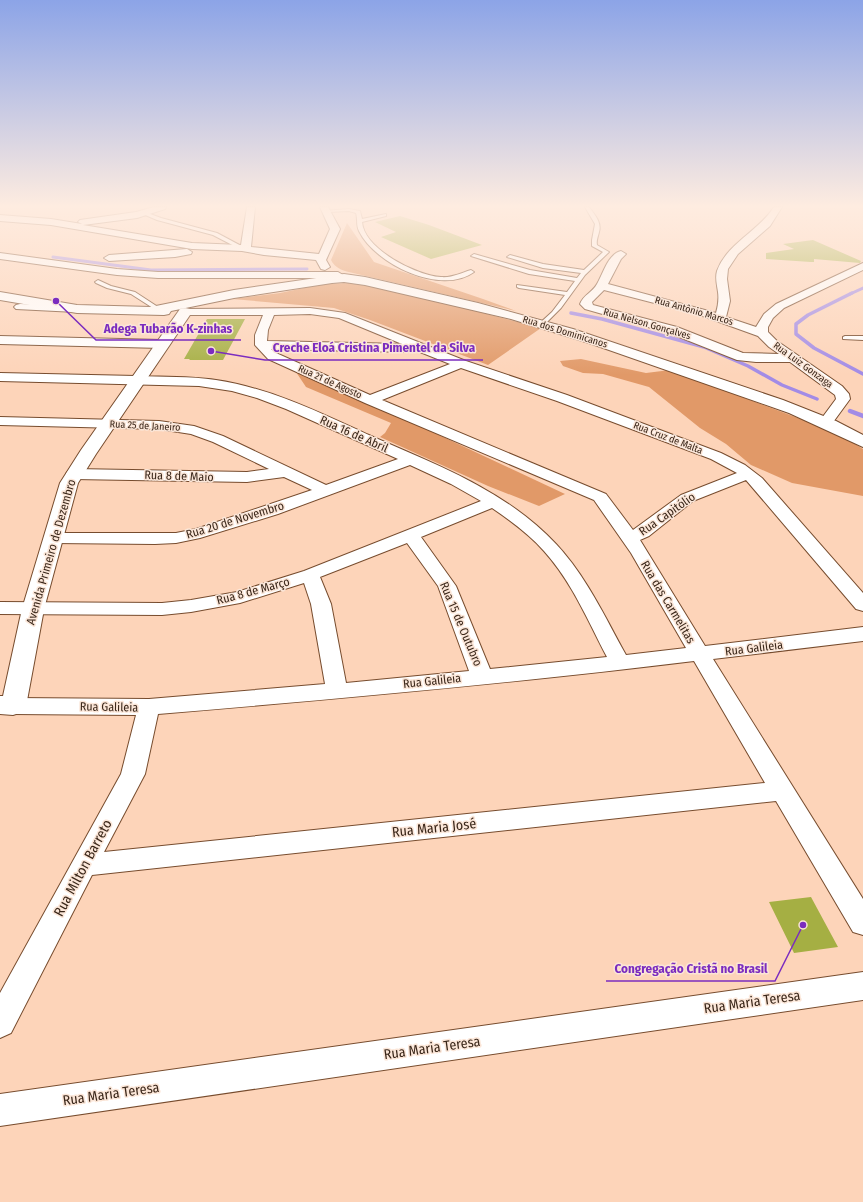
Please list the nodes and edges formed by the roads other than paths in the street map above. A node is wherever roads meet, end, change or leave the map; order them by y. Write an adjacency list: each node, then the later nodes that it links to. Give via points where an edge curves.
1 (55, 263): 14 (street, via 158,276)
2 (154, 263): 3 (street)
3 (294, 263)
4 (325, 263): 14 (street, Rua dos Dominicanos)
5 (396, 263): 12 (lane, via 432,278 455,278)
6 (498, 263): 15 (lane, via 529,272)
7 (533, 263): 13 (lane)
8 (594, 263): 13 (lane)
9 (614, 263): 18 (street, Rua Nelson Gonçalves)
10 (727, 263): 26 (street, via 721,273 725,297)
11 (863, 266): 28 (street, Rua Luiz Gonzaga, via 780,306 768,316)
12 (471, 272)
13 (585, 272): 15 (lane)
14 (341, 277): 22 (street, via 252,290); 27 (street, Rua dos Dominicanos, via 380,284)
15 (579, 280): 19 (lane)
16 (98, 282): 24 (lane, via 133,293)
17 (519, 286): 19 (lane)
18 (602, 286): 26 (street, Rua Antônio Marcos); 35 (street, Rua Nelson Gonçalves, via 586,304 589,307 673,330 741,357)
19 (567, 294): 27 (lane, via 553,316)
20 (0, 296): 23 (street)
21 (20, 307): 23 (street)
22 (186, 307): 24 (street); 25 (street, Rua Cruz de Malta); 32 (street, Avenida Primeiro de Dezembro)
23 (77, 309): 24 (street)
24 (154, 310)
25 (270, 311): 33 (street, via 260,335); 34 (street, Rua Cruz de Malta, via 336,314)
26 (720, 318): 28 (street, Rua Antônio Marcos)
27 (542, 324): 41 (street, Rua dos Dominicanos, via 683,370)
28 (762, 333): 35 (street, Rua Luiz Gonzaga)
29 (845, 338): 30 (lane)
30 (863, 338)
31 (0, 340): 32 (street)
32 (162, 344): 38 (street, Avenida Primeiro de Dezembro)
33 (261, 345): 34 (street); 39 (street, Rua 21 de Agosto, via 278,360)
34 (422, 348): 36 (street, Rua Cruz de Malta)
35 (791, 358): 41 (street, Rua Luiz Gonzaga, via 842,394 843,398)
36 (460, 364): 39 (street); 47 (street, Rua Cruz de Malta, via 562,398 690,446 731,463)
37 (0, 377): 38 (street, Rua 16 de Abril)
38 (138, 381): 42 (street, Avenida Primeiro de Dezembro); 44 (street, Rua 16 de Abril, via 214,383 246,389)
39 (370, 400): 52 (street, Rua das Carmelitas, via 600,497)
40 (0, 421): 42 (street, Rua 25 de Janeiro)
41 (826, 422): 43 (street, Rua dos Dominicanos)
42 (108, 424): 45 (street, Rua 25 de Janeiro, via 159,425 194,430 218,438); 46 (street, Avenida Primeiro de Dezembro)
43 (863, 442)
44 (410, 460): 48 (street, Rua 20 de Novembro); 49 (street, Rua 16 de Abril, via 468,486)
45 (284, 472): 46 (street, Rua 8 de Maio, via 247,477); 48 (street, Rua 25 de Janeiro)
46 (74, 474): 51 (street, Avenida Primeiro de Dezembro)
47 (748, 474): 52 (street, Rua Capitólio, via 687,498 643,532); 54 (street, Rua Cruz de Malta, via 763,488)
48 (324, 490): 51 (street, Rua 20 de Novembro, via 231,524 176,538)
49 (493, 502): 50 (street, Rua 8 de Março); 59 (street, Rua 16 de Abril, via 521,520 551,549 578,587)
50 (410, 535): 53 (street, Rua 8 de Março); 60 (street, Rua 15 de Outubro, via 447,586)
51 (53, 538): 56 (street, Avenida Primeiro de Dezembro)
52 (631, 538): 58 (street, Rua das Carmelitas)
53 (310, 575): 56 (street, Rua 8 de Março, via 240,597 191,606 137,610); 61 (street, via 321,604)
54 (863, 605)
55 (0, 608): 56 (street, Rua 8 de Março)
56 (33, 609): 62 (street, Avenida Primeiro de Dezembro)
57 (863, 634): 58 (street, Rua Galileia)
58 (699, 654): 59 (street, Rua Galileia); 64 (street, Rua das Carmelitas)
59 (620, 663): 60 (street, Rua Galileia)
60 (482, 676): 61 (street, Rua Galileia)
61 (337, 691): 63 (street, Rua Galileia)
62 (6, 705): 63 (street, Rua Galileia)
63 (149, 707): 65 (street, Rua Milton Barreto, via 133,774)
64 (782, 791): 65 (street, Rua Maria José); 66 (street, Rua das Carmelitas)
65 (85, 865): 68 (street, Rua Milton Barreto)
66 (863, 922)
67 (863, 986): 69 (street, Rua Maria Teresa)
68 (0, 1023)
69 (0, 1110)

